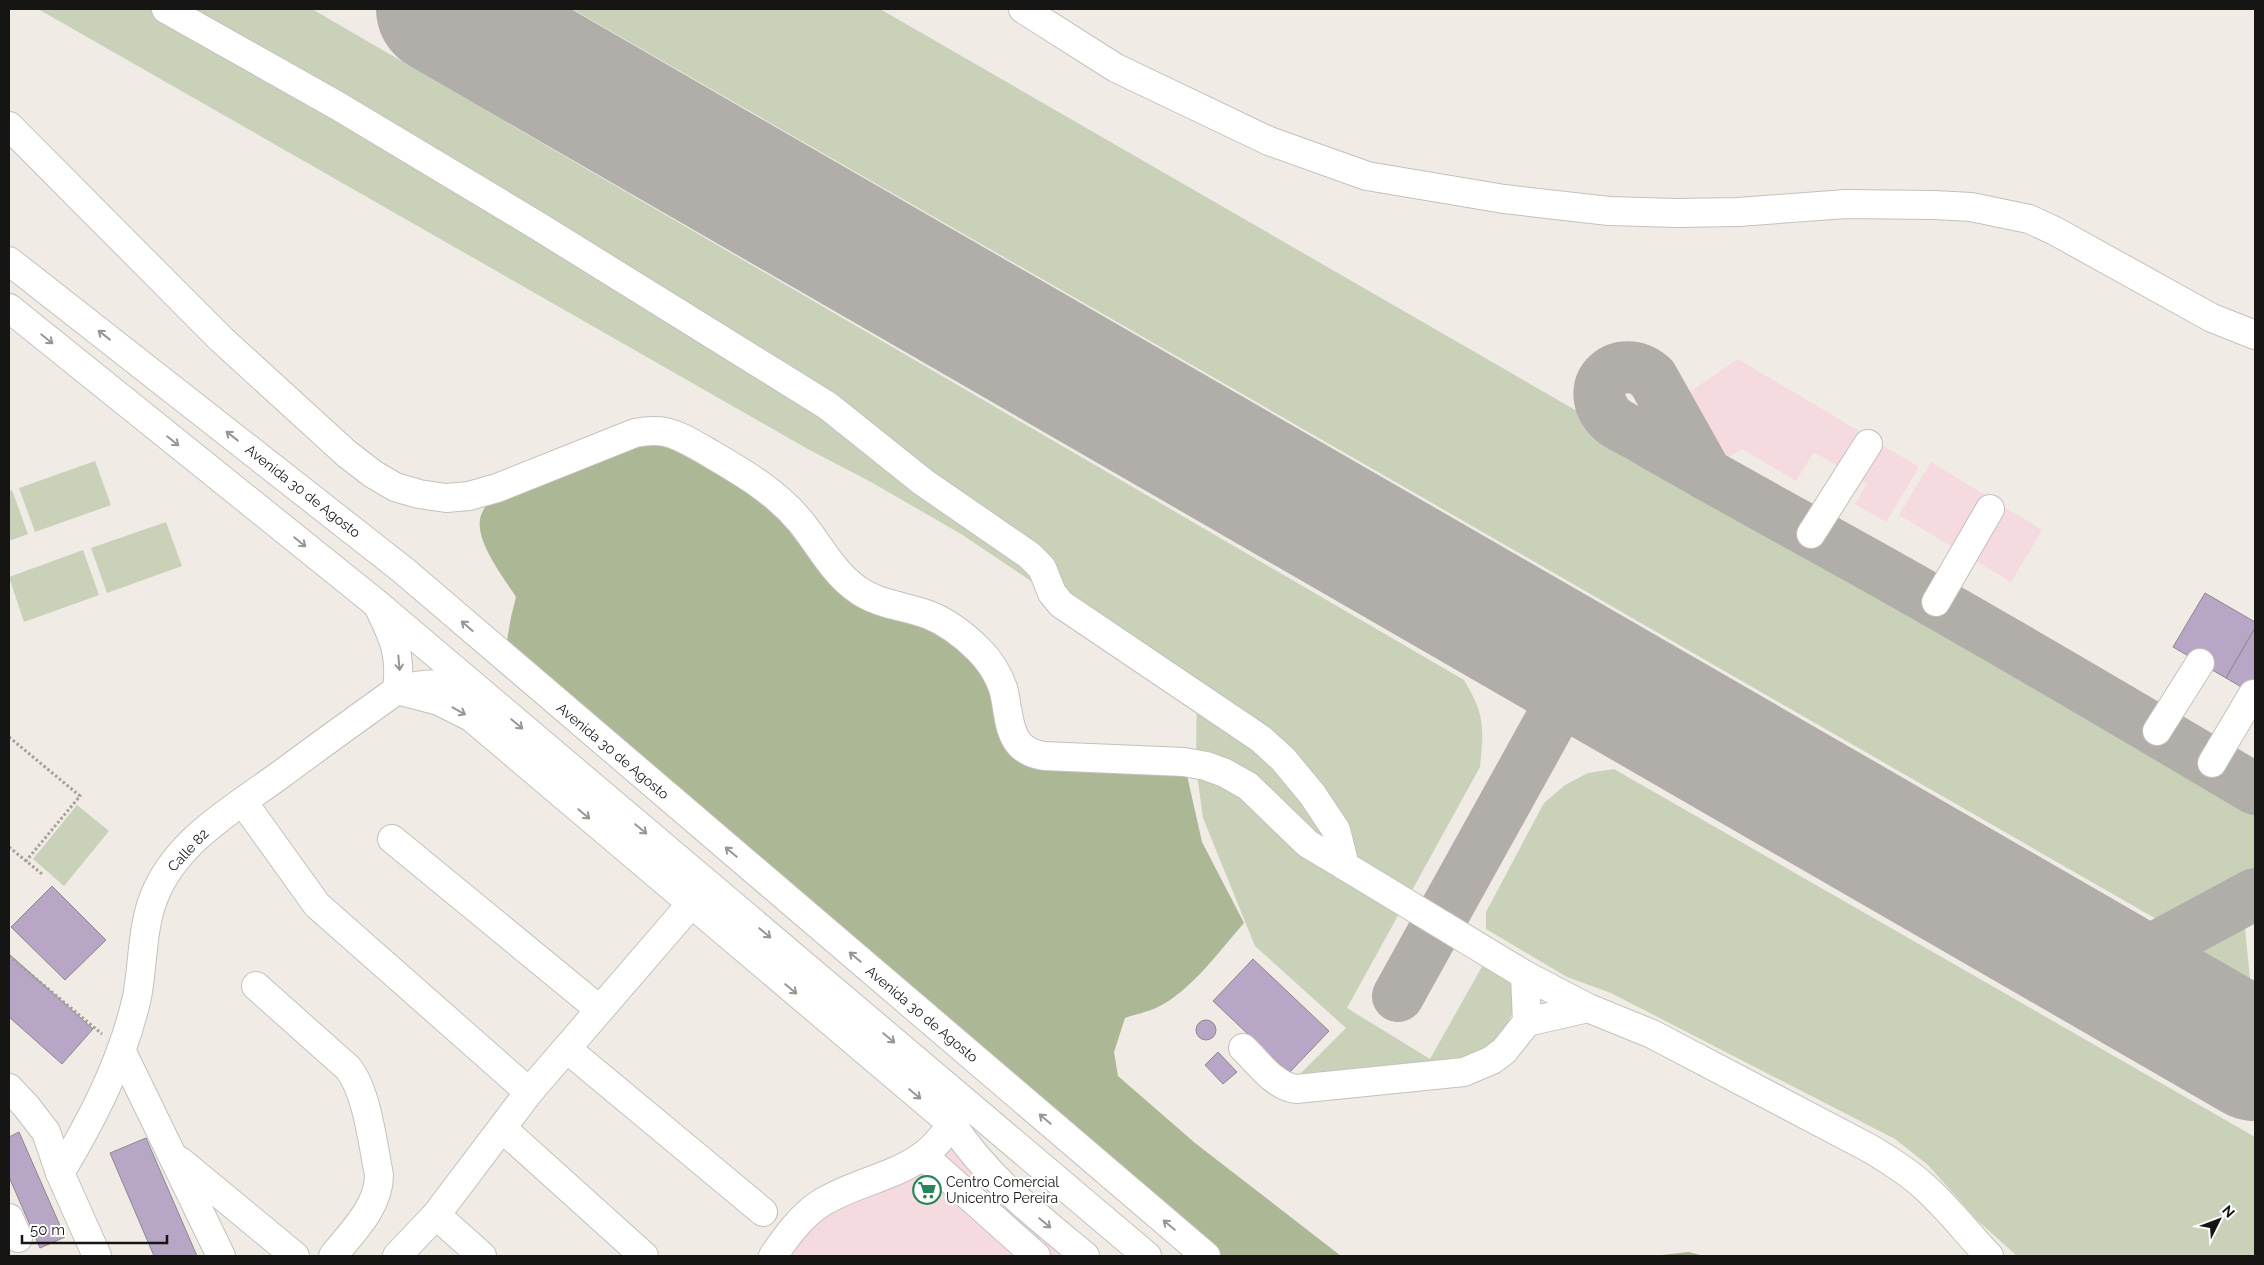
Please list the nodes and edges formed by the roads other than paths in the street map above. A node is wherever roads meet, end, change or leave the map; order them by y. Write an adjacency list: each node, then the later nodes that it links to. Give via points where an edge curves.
1 (166, 9): 20 (street, via 338,106 828,406 923,482 1029,555 1042,568 1052,593 1061,604 1261,739 1283,759 1312,794 1336,830)
2 (1022, 9): 6 (street, via 1116,68 1269,141 1368,176 1504,199 1609,211 1738,212 1846,204 1971,207 2029,219 2212,318)
3 (9, 126): 20 (street, via 221,339 347,454 395,487 446,498 469,496 635,433 653,430 678,436 756,481 778,499 799,520 843,577 858,590 875,600 945,622 962,634 980,651 997,675 1012,732 1024,749 1044,756 1184,762 1206,766 1248,786 1308,844)
4 (9, 261): 50 (street, Avenida 30 de Agosto, one-way to 4, via 403,570)
5 (9, 308): 11 (street, one-way to 11)
6 (2255, 336)
7 (1868, 444): 9 (street)
8 (1990, 509): 10 (street)
9 (1811, 534)
10 (1936, 602)
11 (377, 604): 13 (street, one-way to 13, via 393,635 398,655 400,670); 14 (street)
12 (2200, 663): 16 (street)
13 (396, 690): 14 (street, Calle 82, via 447,683); 18 (street, Calle 82); 21 (street, one-way to 21, via 439,701 471,717)
14 (480, 692): 32 (street, one-way to 32)
15 (2253, 694): 17 (street)
16 (2157, 731)
17 (2212, 763)
18 (243, 802): 28 (street, Calle 82, via 189,845 157,890 146,924 137,996); 30 (street, via 317,905)
19 (392, 839): 24 (street)
20 (1345, 866): 22 (street)
21 (691, 904): 24 (street); 32 (street, one-way to 32)
22 (1525, 975): 25 (street); 26 (street)
23 (256, 986): 42 (street, via 348,1068 362,1094 379,1186 370,1209)
24 (599, 1008): 29 (street)
25 (1588, 1008): 26 (street); 51 (street, via 1652,1034 1889,1160 1939,1201)
26 (1526, 1022): 27 (street, via 1504,1051 1464,1072 1296,1089 1276,1081)
27 (1243, 1048)
28 (121, 1050): 34 (street); 36 (street, Calle 82, via 95,1110)
29 (567, 1050): 30 (street); 37 (street)
30 (529, 1092): 33 (street)
31 (11, 1094): 36 (street, via 46,1132)
32 (959, 1114): 35 (street, via 936,1144); 48 (street, one-way to 48, via 980,1163 1003,1187); 49 (street)
33 (503, 1129): 38 (street); 45 (street)
34 (173, 1155): 40 (street); 41 (street)
35 (922, 1156): 46 (street, via 820,1204 804,1217); 47 (street)
36 (60, 1173): 39 (street)
37 (763, 1212)
38 (436, 1215): 43 (street); 44 (street)
39 (97, 1256)
40 (221, 1256)
41 (295, 1256)
42 (333, 1256)
43 (398, 1256)
44 (482, 1256)
45 (644, 1256)
46 (773, 1256)
47 (1036, 1256)
48 (1084, 1256)
49 (1147, 1256)
50 (1206, 1256)
51 (1989, 1256)

